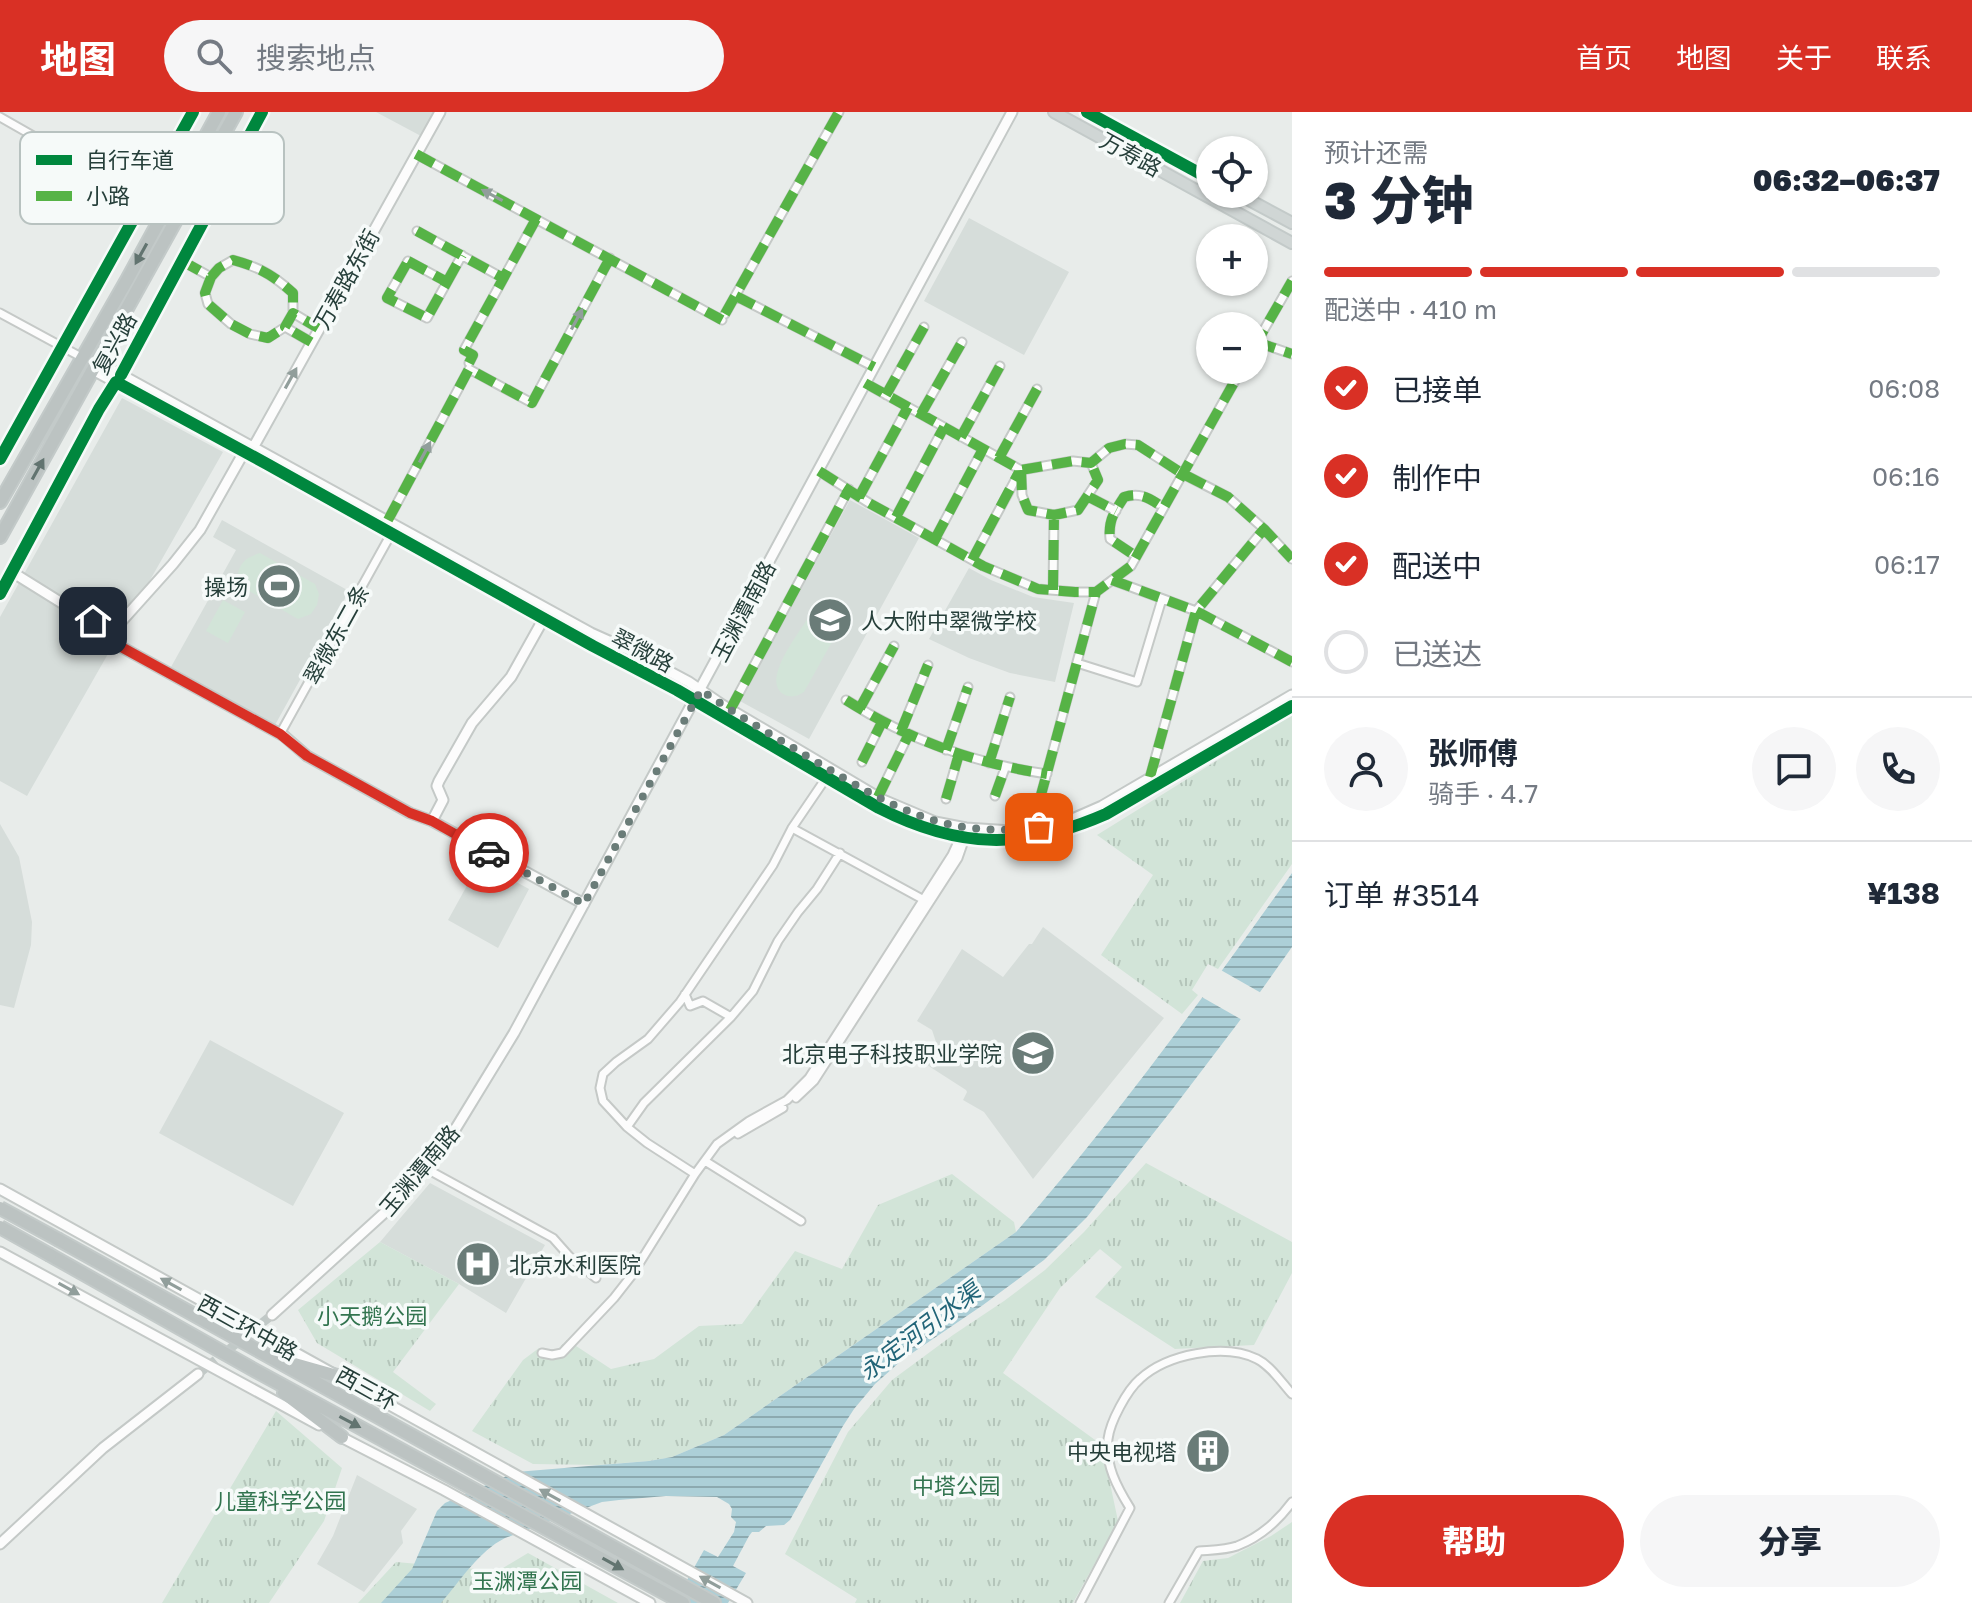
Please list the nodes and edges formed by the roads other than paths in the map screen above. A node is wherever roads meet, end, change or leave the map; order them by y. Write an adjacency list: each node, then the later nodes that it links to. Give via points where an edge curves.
1 (193, 112): 12 (street, 复兴路)
2 (219, 112): 13 (highway, 复兴路, one-way to 13)
3 (236, 112): 14 (highway, 复兴路)
4 (262, 112): 15 (street, 复兴路)
5 (440, 112): 16 (street, 万寿路东街)
6 (839, 112): 34 (street)
7 (1012, 112): 50 (street, 玉渊潭南路)
8 (1054, 112): 26 (main road, 万寿路)
9 (1087, 112): 17 (main road, 万寿路)
10 (0, 117): 11 (street)
11 (26, 132)
12 (182, 132)
13 (208, 132)
14 (225, 132)
15 (251, 132)
16 (416, 154): 19 (street, one-way to 16); 40 (street, 万寿路东街)
17 (1196, 171)
18 (1264, 208): 20 (main road)
19 (536, 219): 28 (street); 31 (street)
20 (1292, 223)
21 (131, 224): 43 (street, 复兴路)
22 (157, 224): 46 (highway, 复兴路, one-way to 46)
23 (174, 224): 48 (highway, 复兴路)
24 (202, 224): 29 (street, 复兴路)
25 (417, 231): 27 (street)
26 (1292, 243)
27 (462, 255): 31 (street); 33 (street)
28 (610, 258): 34 (street, via 724,317); 76 (street, one-way to 28, via 469,369 532,403)
29 (182, 261): 30 (street); 51 (street, 复兴路)
30 (211, 277): 36 (street, via 233,260 252,265 293,293); 38 (street, via 205,293 208,304 231,324 268,338)
31 (503, 278): 47 (street, via 464,350 473,355)
32 (1292, 281): 37 (street)
33 (447, 282): 33 (street, via 427,318 387,298 408,261)
34 (736, 296): 50 (street)
35 (0, 313): 43 (street)
36 (293, 313): 38 (street); 40 (street)
37 (1268, 322)
38 (285, 327): 41 (street)
39 (924, 327): 55 (street)
40 (318, 328): 41 (street, 万寿路东街)
41 (311, 342): 60 (street, 万寿路东街, one-way to 41)
42 (962, 342): 57 (street)
43 (63, 347): 46 (street); 63 (street, 复兴路)
44 (1268, 348): 45 (street)
45 (1292, 354)
46 (83, 358): 71 (highway, 复兴路)
47 (469, 363)
48 (96, 366): 51 (street, 翠微路); 79 (highway, 复兴路, one-way to 48)
49 (1000, 366): 59 (street)
50 (874, 367): 52 (street, 玉渊潭南路)
51 (118, 378): 60 (street, 翠微路); 84 (street, 复兴路)
52 (865, 383): 55 (street); 66 (street, 玉渊潭南路)
53 (1233, 384): 67 (street)
54 (1037, 389): 62 (street)
55 (886, 395): 56 (street)
56 (908, 407): 57 (street); 69 (street)
57 (921, 414): 58 (street)
58 (944, 427): 59 (street); 75 (street)
59 (961, 437): 61 (street)
60 (249, 449): 76 (street, 翠微路); 78 (street, 翠微路); 94 (street, 万寿路东街, via 200,530)
61 (983, 449): 62 (street); 80 (street)
62 (999, 458): 65 (street)
63 (0, 459)
64 (1091, 463): 65 (street); 67 (street, via 1109,448 1138,445); 70 (street, via 1098,480)
65 (1021, 470): 74 (street, via 1028,510); 83 (street)
66 (819, 471): 68 (street); 100 (street, 玉渊潭南路)
67 (1183, 474): 77 (street, via 1228,497); 85 (street, via 1131,566)
68 (849, 489): 69 (street); 107 (street)
69 (859, 497): 75 (street)
70 (1089, 497): 73 (street); 74 (street, via 1078,510)
71 (0, 502)
72 (1158, 504): 73 (street, via 1135,494 1124,497)
73 (1116, 511): 81 (street, via 1110,539)
74 (1054, 515): 86 (street)
75 (896, 517): 80 (street)
76 (388, 520): 100 (street, 翠微路)
77 (1264, 529): 82 (street); 91 (street)
78 (391, 534): 92 (street, 翠微路); 110 (street, 翠微东二条)
79 (0, 537)
80 (935, 539): 83 (street)
81 (1131, 553)
82 (1292, 559)
83 (972, 560): 86 (street, via 1038,589)
84 (12, 572): 88 (street, 复兴路); 90 (street)
85 (1112, 580): 87 (street); 89 (street)
86 (1053, 590): 87 (street)
87 (1096, 592): 97 (street)
88 (0, 594)
89 (1162, 599): 91 (street); 97 (street, via 1137,682)
90 (73, 610)
91 (1196, 611): 96 (street); 117 (street)
92 (544, 618): 103 (street, 翠微路); 122 (street, via 511,677 472,723 439,781 443,800)
93 (93, 621): 94 (street)
94 (112, 632): 110 (street, via 114,643)
95 (894, 646): 106 (street)
96 (1292, 662)
97 (1077, 663): 116 (street)
98 (928, 665): 109 (street)
99 (968, 687): 111 (street)
100 (701, 690): 103 (street, 玉渊潭南路); 107 (street, 翠微路)
101 (1292, 695): 117 (street, 翠微路)
102 (1010, 697): 114 (street)
103 (695, 700): 118 (street, 翠微路); 128 (street, 玉渊潭南路)
104 (846, 700): 106 (street)
105 (1292, 706): 125 (street, 翠微路, via 1075,828 1011,840)
106 (860, 708): 108 (street)
107 (730, 710): 120 (street, 翠微路)
108 (882, 722): 109 (street); 113 (street)
109 (905, 732): 111 (street); 120 (street)
110 (280, 734): 122 (street, via 307,756)
111 (946, 750): 112 (street)
112 (959, 754): 114 (street); 121 (street)
113 (862, 762)
114 (989, 763): 115 (street)
115 (1005, 768): 116 (street); 119 (street)
116 (1047, 774): 124 (street)
117 (1150, 777): 124 (street, 翠微路, via 1070,820)
118 (826, 778): 123 (street); 125 (street, 翠微路, via 904,821)
119 (995, 796)
120 (878, 797): 125 (street, 翠微路)
121 (946, 799)
122 (432, 821): 128 (street)
123 (792, 828): 126 (street); 129 (street, via 773,865)
124 (1032, 828): 125 (street, 翠微路)
125 (964, 834): 127 (street)
126 (840, 853): 127 (street); 130 (street)
127 (926, 902): 132 (street, via 809,1078 787,1100 717,1144)
128 (584, 904): 133 (street, 玉渊潭南路, via 514,1033)
129 (685, 994): 130 (street, via 690,1006 703,1001); 131 (street, via 648,1039 603,1074 603,1101)
130 (731, 1017): 131 (street, via 644,1103)
131 (627, 1127): 134 (street)
132 (705, 1161): 134 (street); 137 (street)
133 (425, 1168): 140 (street, via 553,1238); 141 (street, 玉渊潭南路, via 393,1205)
134 (695, 1174): 142 (street, via 614,1298 562,1353)
135 (0, 1189): 146 (street, 西三环中路, one-way to 135)
136 (0, 1208): 143 (highway, 西三环, bridge)
137 (801, 1221)
138 (0, 1227): 144 (highway, 西三环, bridge)
139 (0, 1252): 148 (street, one-way to 148)
140 (596, 1278)
141 (272, 1315)
142 (542, 1353)
143 (269, 1356): 146 (highway); 153 (highway, 西三环)
144 (256, 1371): 148 (highway); 151 (highway, 西三环, one-way to 151)
145 (198, 1374): 150 (street, via 103,1448)
146 (337, 1376): 154 (street, 西三环中路, one-way to 146)
147 (1292, 1394): 155 (street, via 1258,1359 1224,1351 1189,1354 1139,1379 1108,1437 1109,1463 1130,1508)
148 (342, 1437): 152 (street)
149 (1292, 1502): 156 (street, via 1279,1520 1256,1536 1235,1547 1199,1551)
150 (0, 1544)
151 (678, 1600)
152 (650, 1603)
153 (714, 1603)
154 (747, 1603)
155 (1080, 1603)
156 (1169, 1603)

